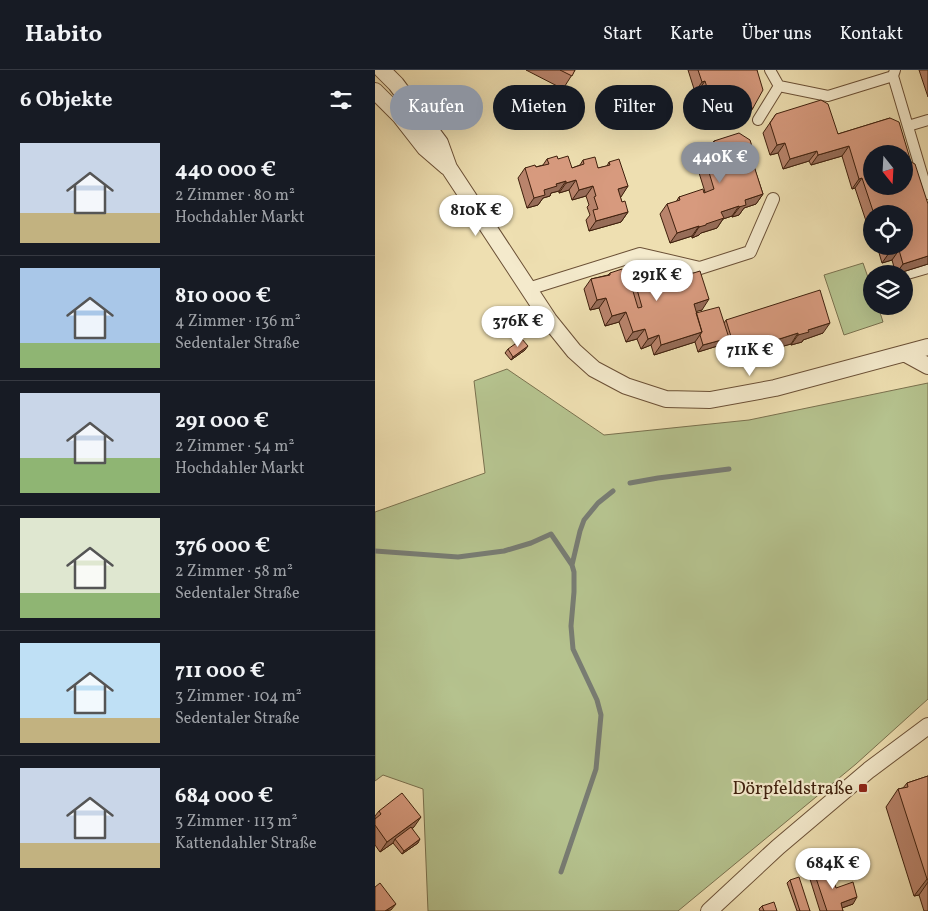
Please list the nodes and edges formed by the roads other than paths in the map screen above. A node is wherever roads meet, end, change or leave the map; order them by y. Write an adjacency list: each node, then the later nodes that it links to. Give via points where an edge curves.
1 (382, 70): 9 (street, via 440,143)
2 (770, 70): 4 (street)
3 (894, 73): 4 (street, via 828,96); 8 (street)
4 (779, 86): 6 (street)
5 (375, 91): 9 (street, via 425,148)
6 (758, 120)
7 (928, 120): 8 (street)
8 (908, 126): 10 (street)
9 (449, 168): 14 (street)
10 (928, 194)
11 (773, 199): 14 (street, via 750,252 700,268 640,254)
12 (928, 268): 13 (street)
13 (913, 272)
14 (528, 289): 16 (street, via 574,351 594,369 626,386 666,399 710,400 775,388)
15 (928, 347): 16 (street)
16 (905, 354): 17 (street)
17 (928, 366)
18 (928, 726): 19 (street, via 869,770)
19 (709, 911)

